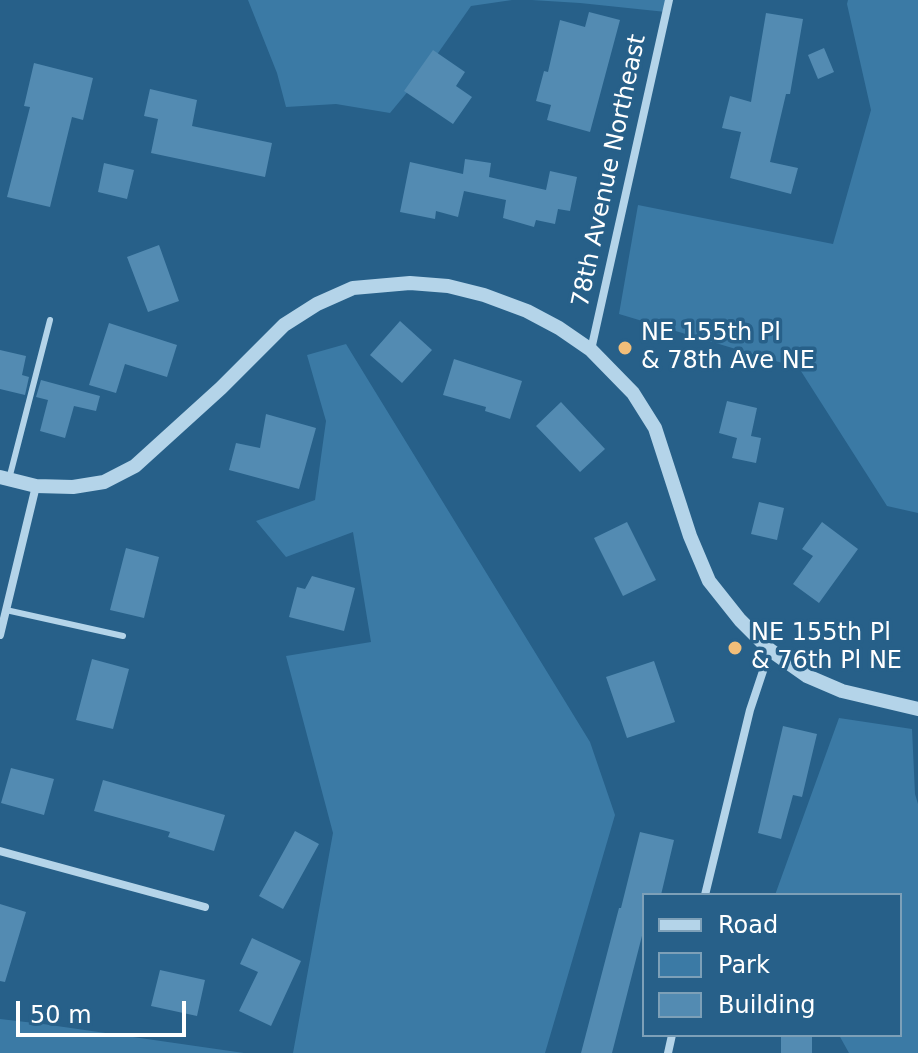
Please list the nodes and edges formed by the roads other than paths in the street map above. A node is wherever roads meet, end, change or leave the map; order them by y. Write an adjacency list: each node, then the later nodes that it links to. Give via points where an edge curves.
1 (669, 0): 3 (street, 78th Avenue Northeast)
2 (50, 320): 4 (lane)
3 (591, 350): 5 (street, via 538,317 484,295 410,283 353,288 284,325 135,466 104,482); 9 (street, via 633,393 655,428 709,581)
4 (4, 478): 5 (street)
5 (36, 486): 6 (street)
6 (6, 610): 7 (street); 8 (lane)
7 (0, 635)
8 (123, 636)
9 (770, 650): 10 (street, via 807,676 842,691); 12 (street)
10 (918, 709)
11 (0, 851): 13 (street)
12 (705, 893)
13 (205, 907)

